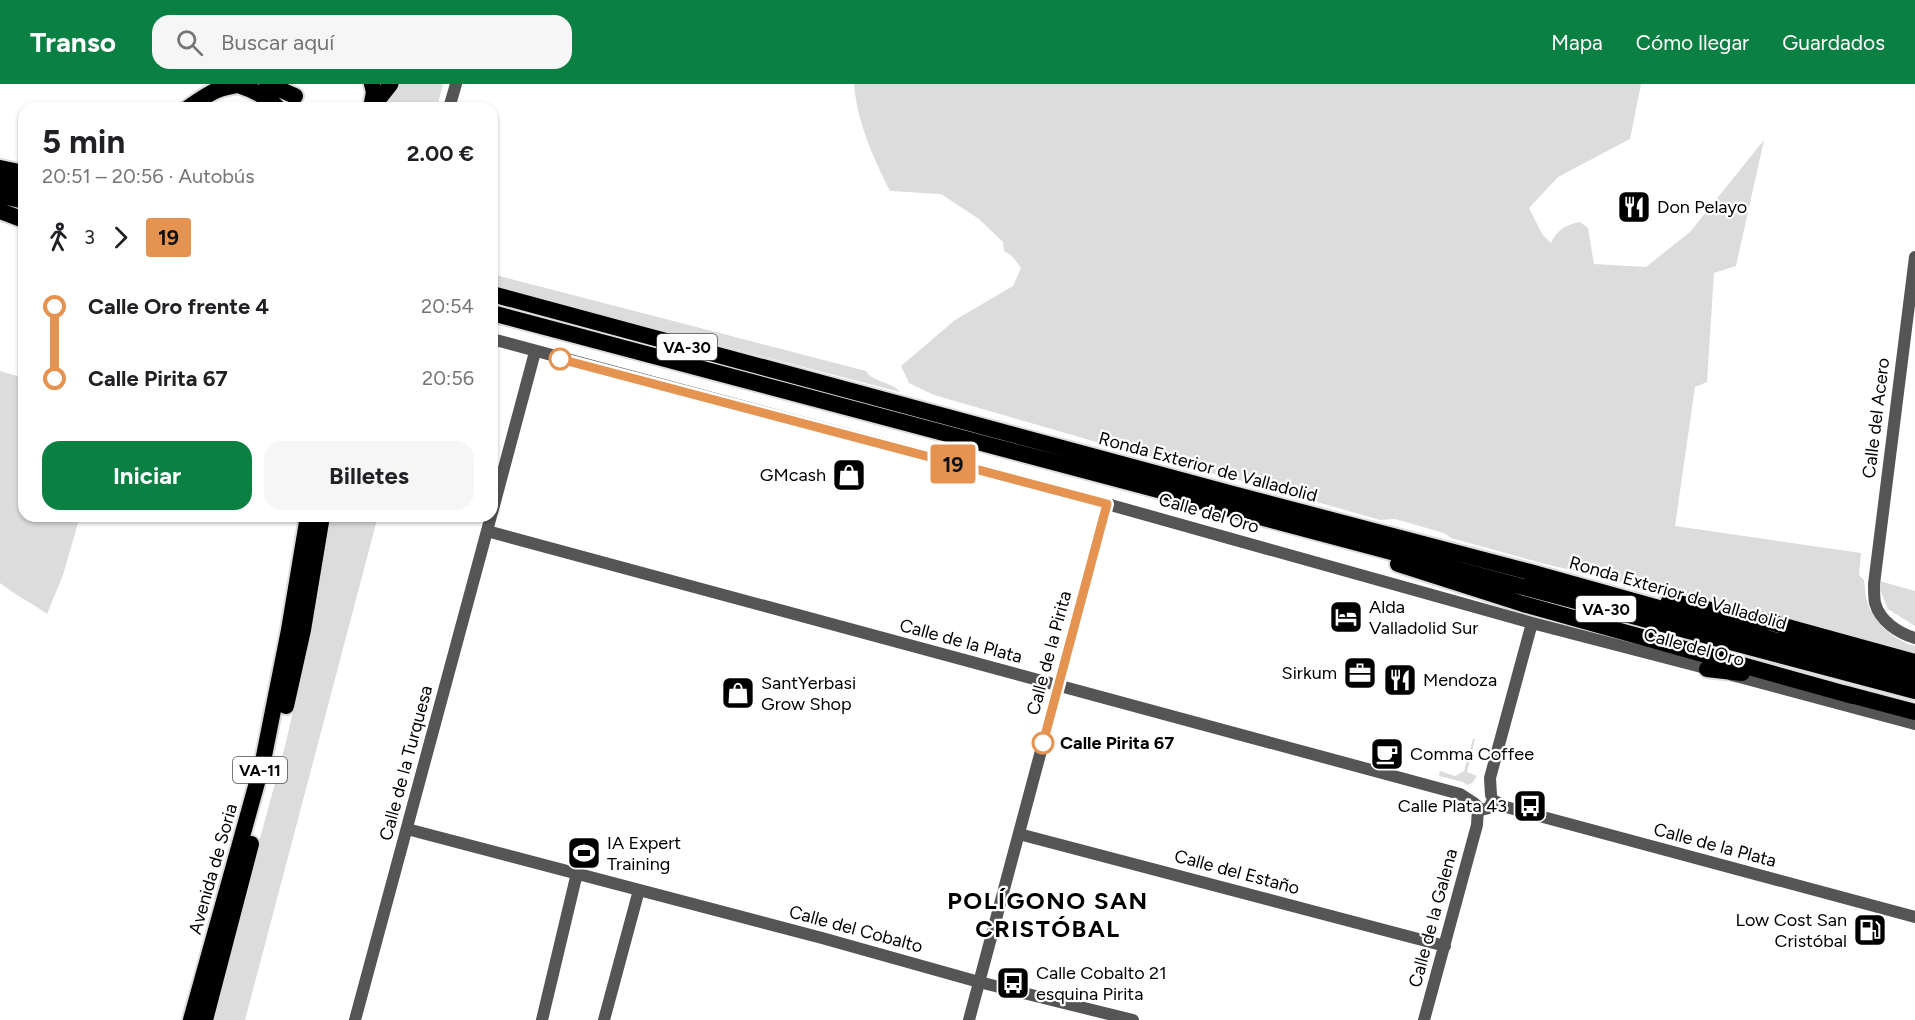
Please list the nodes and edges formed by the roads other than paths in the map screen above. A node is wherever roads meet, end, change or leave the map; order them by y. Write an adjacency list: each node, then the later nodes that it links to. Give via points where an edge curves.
1 (246, 84): 6 (highway)
2 (267, 84): 7 (highway)
3 (372, 84): 10 (highway)
4 (391, 84): 11 (main road)
5 (456, 84): 12 (street)
6 (238, 85): 8 (highway, via 219,88); 9 (highway)
7 (297, 96)
8 (197, 102)
9 (272, 102)
10 (373, 102)
11 (377, 102)
12 (451, 102)
13 (0, 168): 14 (highway)
14 (18, 172)
15 (0, 182): 16 (highway)
16 (18, 186)
17 (0, 195): 18 (highway)
18 (18, 200)
19 (0, 211): 20 (highway)
20 (18, 218)
21 (1915, 257): 39 (street, Calle del Acero, via 1874,584 1875,604 1882,616 1892,627)
22 (498, 296): 26 (highway, Ronda Exterior de Valladolid / VA-30)
23 (498, 314): 26 (highway, Ronda Exterior de Valladolid / VA-30)
24 (498, 341): 25 (street, Calle del Oro)
25 (535, 352): 28 (street, Calle de la Turquesa); 29 (street, Calle del Oro)
26 (881, 408): 27 (highway, Ronda Exterior de Valladolid / VA-30)
27 (922, 419): 33 (highway, Ronda Exterior de Valladolid / VA-30); 35 (highway, Ronda Exterior de Valladolid / VA-30)
28 (498, 492)
29 (1107, 504): 36 (street, Calle del Oro); 44 (street, Calle de la Pirita)
30 (307, 522): 57 (highway, Avenida de Soria / VA-11, via 263,761)
31 (321, 522): 58 (highway, Avenida de Soria / VA-11, via 303,630 274,762)
32 (490, 522): 34 (street, Calle de la Turquesa)
33 (1296, 526): 45 (highway, Ronda Exterior de Valladolid / VA-30); 46 (highway, via 1329,542 1523,603)
34 (487, 531): 44 (street, Calle de la Plata); 50 (street, Calle de la Turquesa)
35 (1530, 572): 41 (highway, via 1773,622); 43 (highway, Ronda Exterior de Valladolid / VA-30)
36 (1510, 616): 37 (street, Calle del Oro); 40 (street, via 1523,633)
37 (1532, 623): 38 (street, Calle del Oro); 40 (street)
38 (1552, 628): 40 (street, via 1533,638); 42 (street, Calle del Oro)
39 (1915, 638)
40 (1525, 649): 49 (street)
41 (1915, 662)
42 (1707, 669): 46 (highway, via 1775,678); 48 (street, Calle del Oro)
43 (1915, 677)
44 (1059, 686): 49 (street, Calle de la Plata); 51 (street, Calle de la Pirita)
45 (1915, 691)
46 (1853, 696): 47 (highway)
47 (1915, 712)
48 (1915, 724)
49 (1483, 801): 54 (street, Calle de la Plata); 55 (street, Calle de la Galena)
50 (407, 829): 52 (street, Calle del Cobalto); 59 (street, Calle de la Turquesa)
51 (1019, 834): 55 (street, Calle del Estaño); 56 (street, Calle de la Pirita)
52 (577, 873): 53 (street, Calle del Cobalto); 60 (street)
53 (639, 890): 56 (street, Calle del Cobalto); 61 (street)
54 (1915, 917)
55 (1445, 946): 64 (street, Calle de la Galena)
56 (979, 982): 62 (street, Calle de la Pirita); 63 (street, Calle del Cobalto)
57 (191, 1020)
58 (205, 1020)
59 (355, 1020)
60 (542, 1020)
61 (604, 1020)
62 (969, 1020)
63 (1133, 1020)
64 (1424, 1020)

